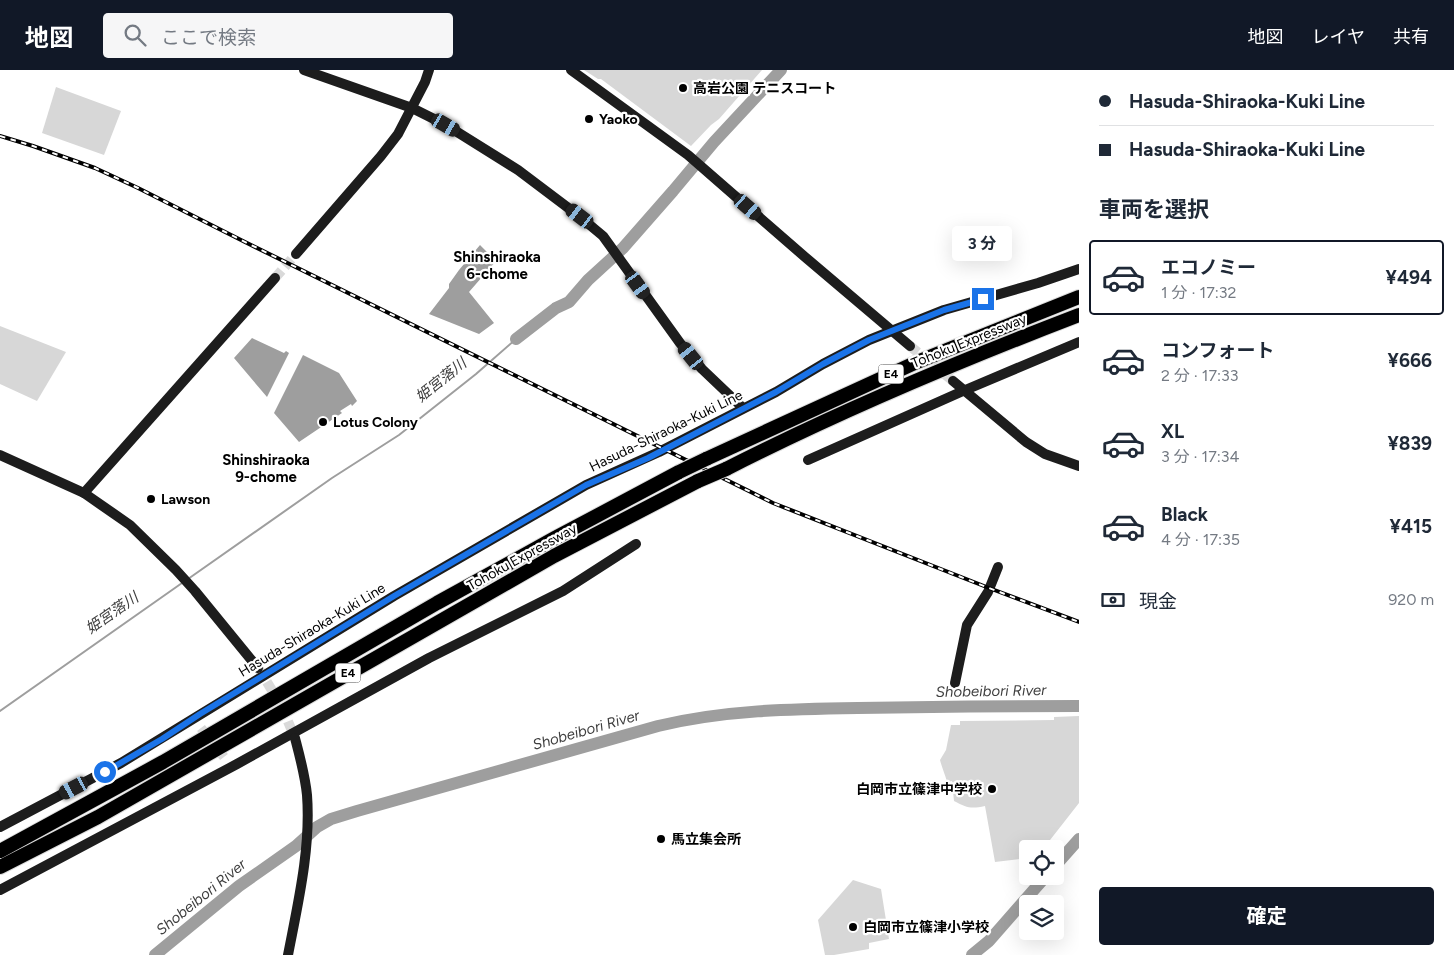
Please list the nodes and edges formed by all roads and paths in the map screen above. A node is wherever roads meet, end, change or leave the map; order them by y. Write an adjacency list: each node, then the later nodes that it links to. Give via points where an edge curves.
1 (304, 70): 4 (street)
2 (430, 70): 4 (street)
3 (572, 70): 10 (street, via 688,155)
4 (412, 108): 5 (street, via 381,156); 15 (street, via 518,170 603,236 696,362)
5 (296, 254)
6 (1079, 269): 10 (street, Hasuda-Shiraoka-Kuki Line, via 944,310)
7 (275, 278): 19 (street)
8 (1079, 297): 26 (highway, Tohoku Expressway / E4, bridge, via 917,362 679,472 454,594 163,762)
9 (1079, 315): 27 (highway, Tohoku Expressway / E4, bridge, via 888,392 698,481 554,556 115,808)
10 (891, 330): 12 (street); 15 (street, Hasuda-Shiraoka-Kuki Line)
11 (1079, 342): 14 (street)
12 (910, 346)
13 (953, 381): 14 (street)
14 (963, 391): 17 (street); 18 (street, via 1032,446)
15 (744, 408): 25 (street, Hasuda-Shiraoka-Kuki Line, via 574,492 403,591 121,763)
16 (0, 455): 19 (street)
17 (808, 460)
18 (1079, 466)
19 (84, 492): 22 (street, via 130,525 180,574)
20 (636, 544): 28 (street, via 563,590 429,658)
21 (998, 567): 23 (street, via 966,629)
22 (258, 668)
23 (955, 683)
24 (295, 738): 29 (street, via 305,780 307,824 306,850)
25 (0, 827)
26 (0, 851)
27 (0, 867)
28 (0, 890)
29 (288, 955)

